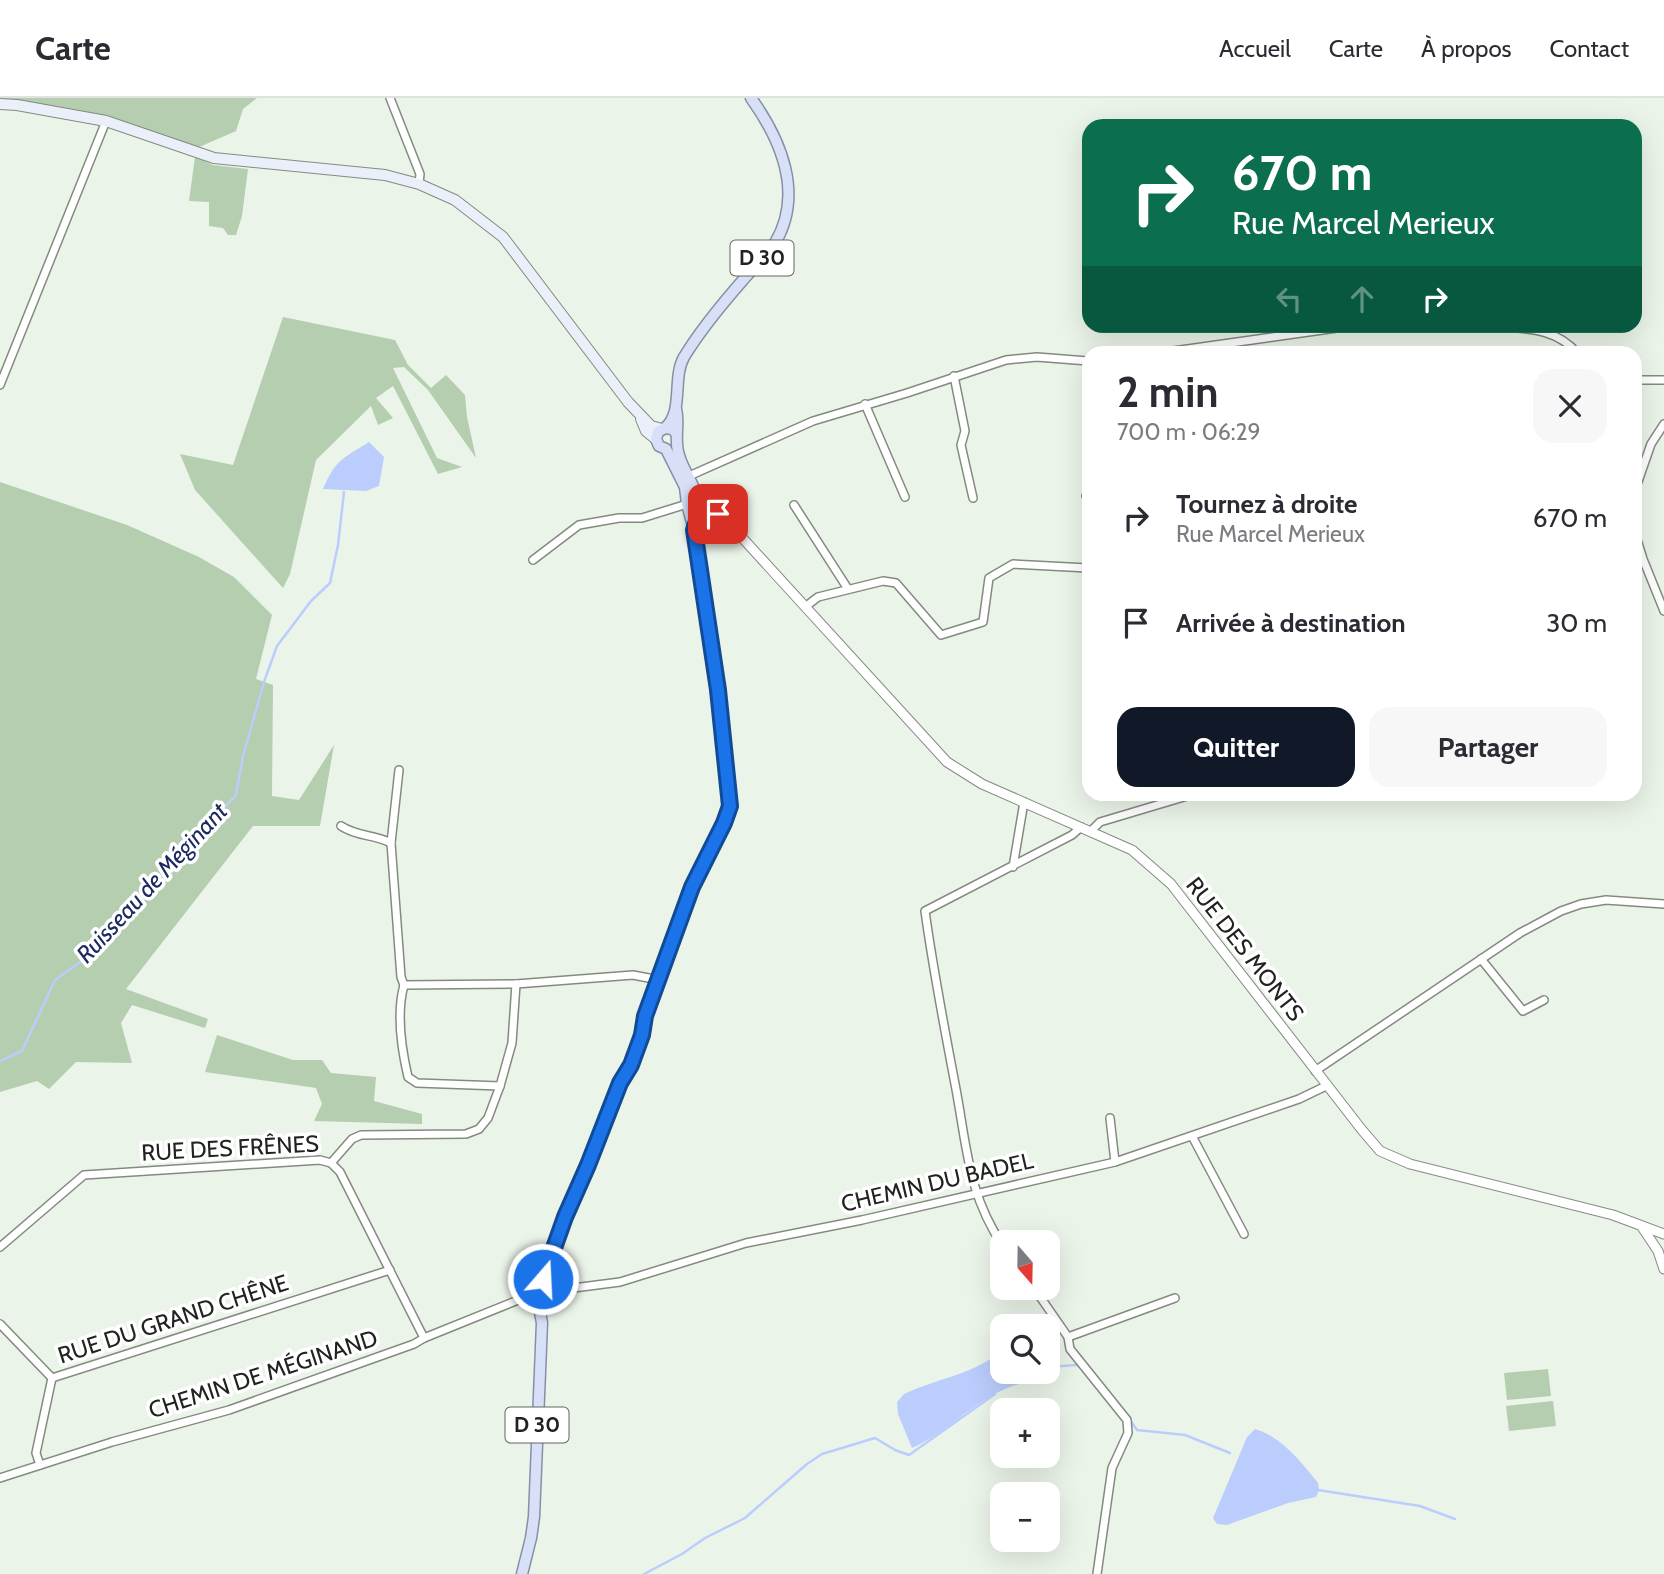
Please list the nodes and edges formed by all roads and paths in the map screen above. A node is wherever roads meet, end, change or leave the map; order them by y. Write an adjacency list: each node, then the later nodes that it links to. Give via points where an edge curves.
1 (390, 98): 5 (street, via 420,174)
2 (751, 98): 16 (main road, D 30, via 774,133 787,173 784,222 774,244 682,360)
3 (0, 104): 4 (main road)
4 (106, 121): 5 (main road, via 214,158 384,175); 14 (street)
5 (419, 184): 18 (main road, via 455,200 503,237 641,418 646,431)
6 (1301, 333): 8 (street)
7 (1548, 333): 9 (street)
8 (1209, 346)
9 (1570, 346)
10 (1082, 361): 11 (street, via 1006,360)
11 (954, 376): 15 (street); 24 (street, via 965,431 961,445)
12 (1642, 380): 13 (street)
13 (1664, 380)
14 (0, 385)
15 (866, 404): 22 (street, via 813,421); 23 (street)
16 (675, 406): 18 (main road, D 30); 19 (main road, D 30, via 679,420)
17 (1664, 424): 21 (street)
18 (661, 432): 19 (main road, via 673,429); 20 (main road, via 659,446)
19 (676, 438): 20 (main road, via 673,447); 22 (main road, D 30)
20 (666, 449): 25 (main road, D 30)
21 (1642, 470)
22 (689, 476): 25 (main road, D 30)
23 (905, 497)
24 (973, 498)
25 (695, 503): 28 (street, via 654,516 579,525); 31 (street, RUE DES MONTS, via 718,514); 43 (main road, D 30, via 694,530 730,806 692,887)
26 (794, 505): 30 (street)
27 (1642, 557): 32 (street)
28 (533, 560)
29 (1082, 568): 30 (street, via 1013,564 1000,570 989,578 983,622 941,635 896,583 883,581)
30 (848, 589): 31 (street, via 818,597)
31 (805, 607): 35 (street, RUE DES MONTS, via 947,762)
32 (1664, 611)
33 (399, 770): 39 (street)
34 (1170, 801): 38 (street, via 1100,822)
35 (1024, 802): 37 (street, RUE DES MONTS); 40 (street)
36 (341, 826): 39 (street)
37 (1081, 827): 38 (street, RUE DES MONTS); 40 (street)
38 (1091, 831): 47 (street, RUE DES MONTS, via 1132,850 1171,884)
39 (391, 843): 45 (street)
40 (1013, 867): 54 (street, via 925,911)
41 (1664, 904): 42 (street, via 1606,900 1581,904 1520,933)
42 (1481, 959): 46 (street, via 1524,1011); 47 (street)
43 (659, 980): 44 (street, via 633,975); 64 (main road, D 30, via 631,1065 565,1217)
44 (516, 984): 45 (street); 48 (street, via 512,1043)
45 (404, 985): 48 (street, via 400,1014 408,1077 417,1083)
46 (1544, 1000)
47 (1315, 1070): 49 (street, RUE DES MONTS)
48 (500, 1086): 53 (street, via 479,1129 466,1134 361,1135)
49 (1326, 1086): 51 (street, CHEMIN DU BADEL); 55 (street, RUE DES MONTS, via 1380,1151 1410,1164)
50 (1110, 1118): 52 (street)
51 (1192, 1136): 52 (street, CHEMIN DU BADEL); 57 (street)
52 (1115, 1162): 54 (street, CHEMIN DU BADEL)
53 (331, 1163): 60 (street, RUE DES FRÊNES, via 320,1160 85,1175); 63 (street, RUE DES FRÊNES, via 340,1172)
54 (976, 1193): 56 (street); 64 (street, CHEMIN DU BADEL, via 746,1243 620,1282)
55 (1642, 1226): 58 (street, RUE DES MONTS); 61 (street)
56 (992, 1230)
57 (1244, 1234)
58 (1664, 1234)
59 (1664, 1244): 61 (street)
60 (0, 1247)
61 (1659, 1254): 62 (street)
62 (1664, 1269)
63 (390, 1270): 70 (street, RUE DES FRÊNES); 71 (street, RUE DU GRAND CHÊNE)
64 (545, 1287): 65 (main road, via 536,1286)
65 (535, 1297): 70 (street, CHEMIN DE MÉGINAND); 74 (main road, D 30, via 542,1323)
66 (1175, 1298): 69 (street)
67 (1042, 1300): 69 (street)
68 (0, 1324): 71 (street)
69 (1068, 1337): 77 (street, via 1070,1349 1127,1420 1128,1433 1112,1468)
70 (424, 1338): 72 (street, CHEMIN DE MÉGINAND, via 229,1410)
71 (52, 1378): 72 (street, RUE DU GRAND CHÊNE, via 36,1452)
72 (40, 1465): 73 (street, CHEMIN DE MÉGINAND)
73 (0, 1478)
74 (529, 1549): 75 (main road, D 30); 76 (main road, D 30)
75 (522, 1574)
76 (530, 1574)
77 (1097, 1574)

